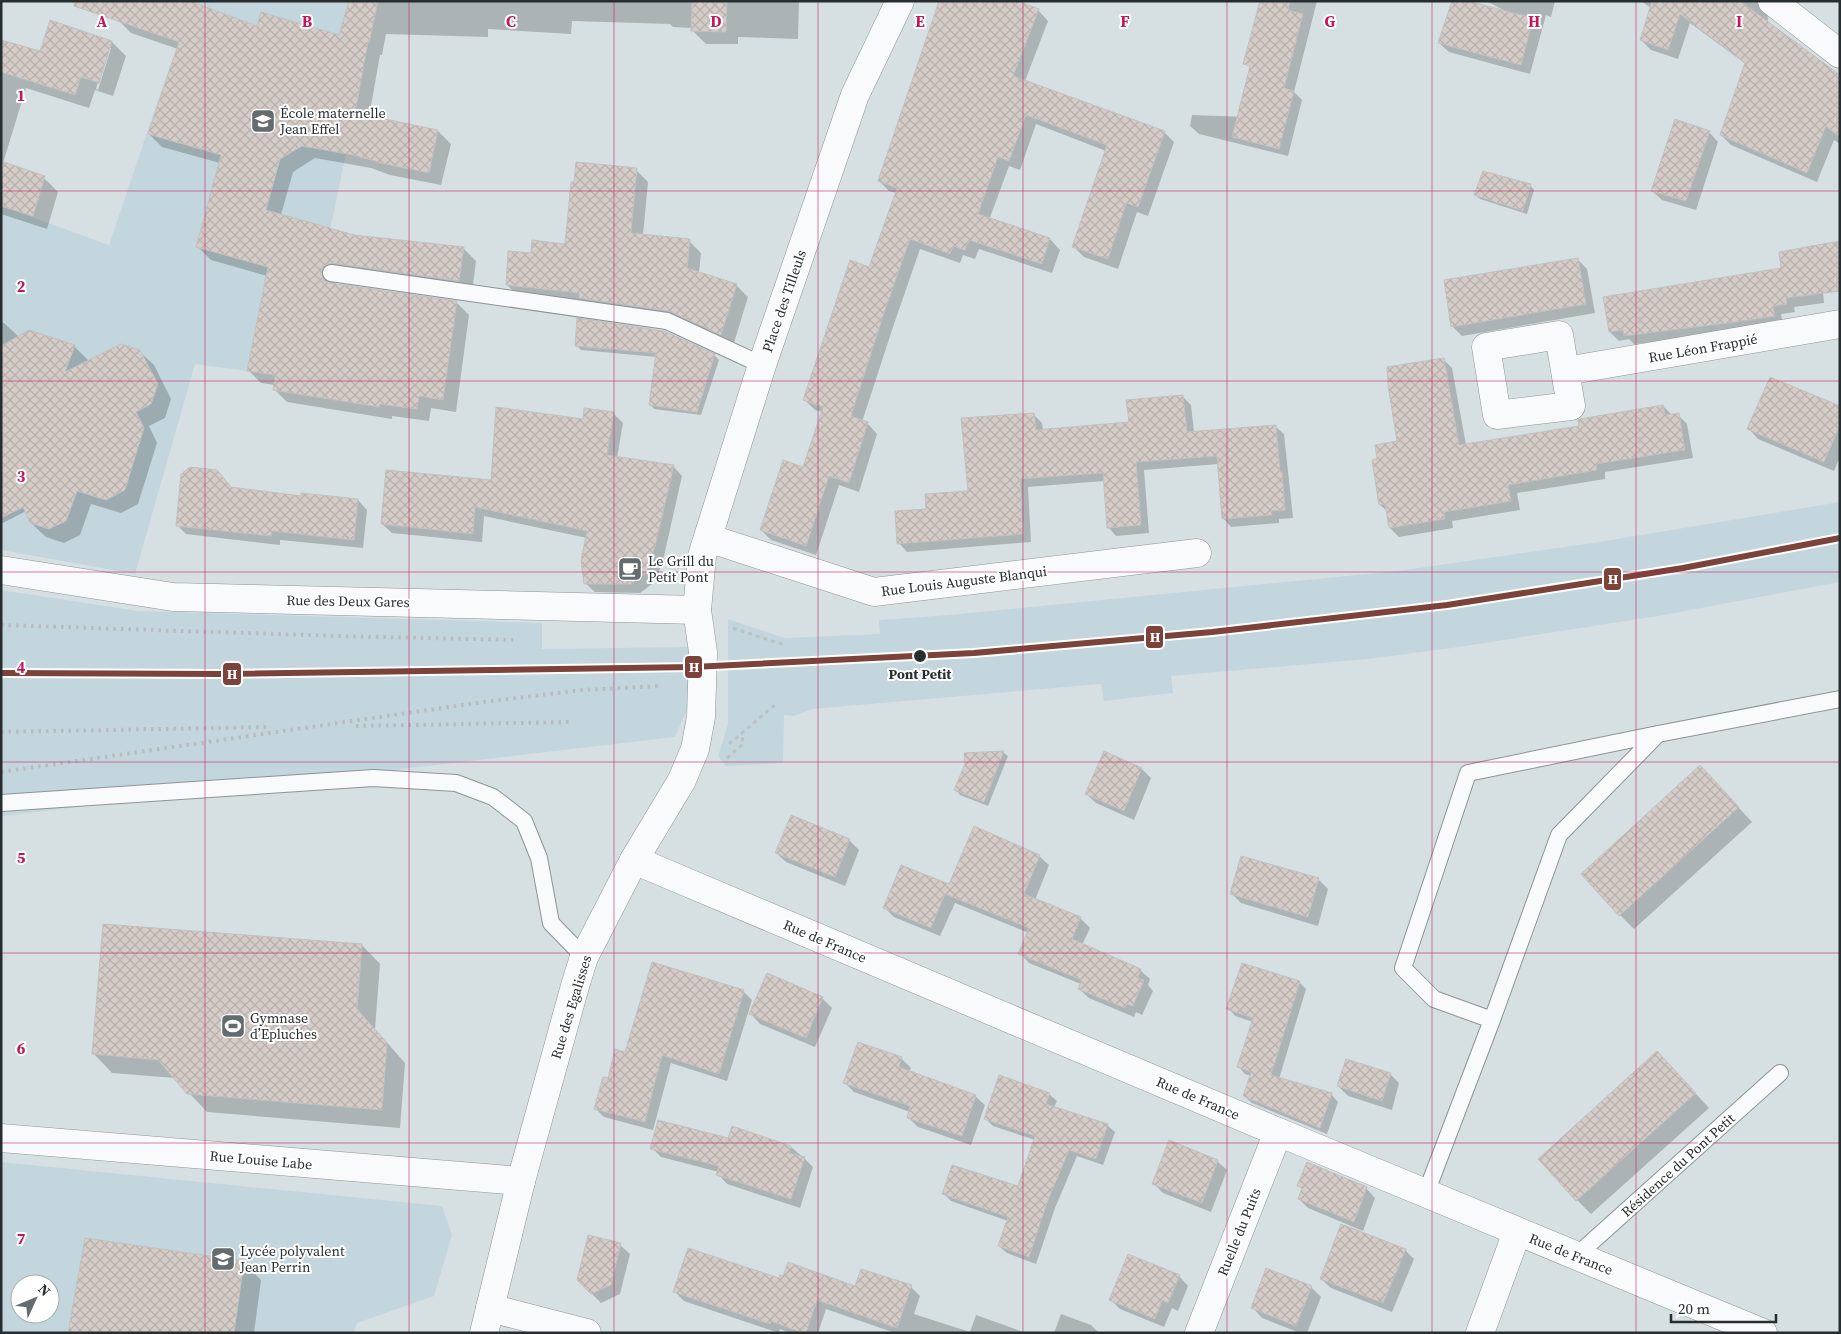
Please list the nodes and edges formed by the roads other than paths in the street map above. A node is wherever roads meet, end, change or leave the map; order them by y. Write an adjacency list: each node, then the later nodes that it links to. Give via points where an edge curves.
1 (900, 1): 6 (street, Place des Tilleuls, via 855,95)
2 (1772, 1): 3 (street)
3 (1840, 54)
4 (331, 273): 6 (lane, via 667,321)
5 (1840, 324): 7 (street, Rue Léon Frappié)
6 (762, 365): 8 (street, Place des Tilleuls)
7 (1566, 371)
8 (708, 538): 9 (street, Rue Louis Auguste Blanqui, via 874,592); 11 (street, Place des Tilleuls, via 702,556)
9 (1197, 553)
10 (1, 570): 11 (street, Rue des Deux Gares, via 173,597)
11 (697, 610): 15 (street, Rue des Egalisses, via 703,652 701,717 695,749 682,780)
12 (1840, 699): 13 (lane)
13 (1658, 734): 17 (lane, via 1559,835); 17 (lane, via 1468,773 1403,968 1434,998)
14 (1, 803): 16 (lane, via 373,778 456,783 493,797 524,821 539,858 551,923)
15 (634, 860): 16 (street, Rue des Egalisses); 19 (street, Rue de France)
16 (584, 957): 21 (street, Rue des Egalisses)
17 (1492, 1020): 22 (lane)
18 (1780, 1073): 24 (lane, Résidence du Pont Petit)
19 (1278, 1132): 22 (street, Rue de France); 27 (street, Ruelle du Puits)
20 (1, 1138): 21 (street, Rue Louise Labe)
21 (521, 1181): 25 (street, Rue des Egalisses)
22 (1426, 1193): 23 (street, Rue de France)
23 (1517, 1232): 24 (street, Rue de France); 28 (street)
24 (1576, 1256): 29 (street, Rue de France)
25 (487, 1321): 26 (street)
26 (587, 1333)
27 (1199, 1333)
28 (1480, 1333)
29 (1763, 1333)

